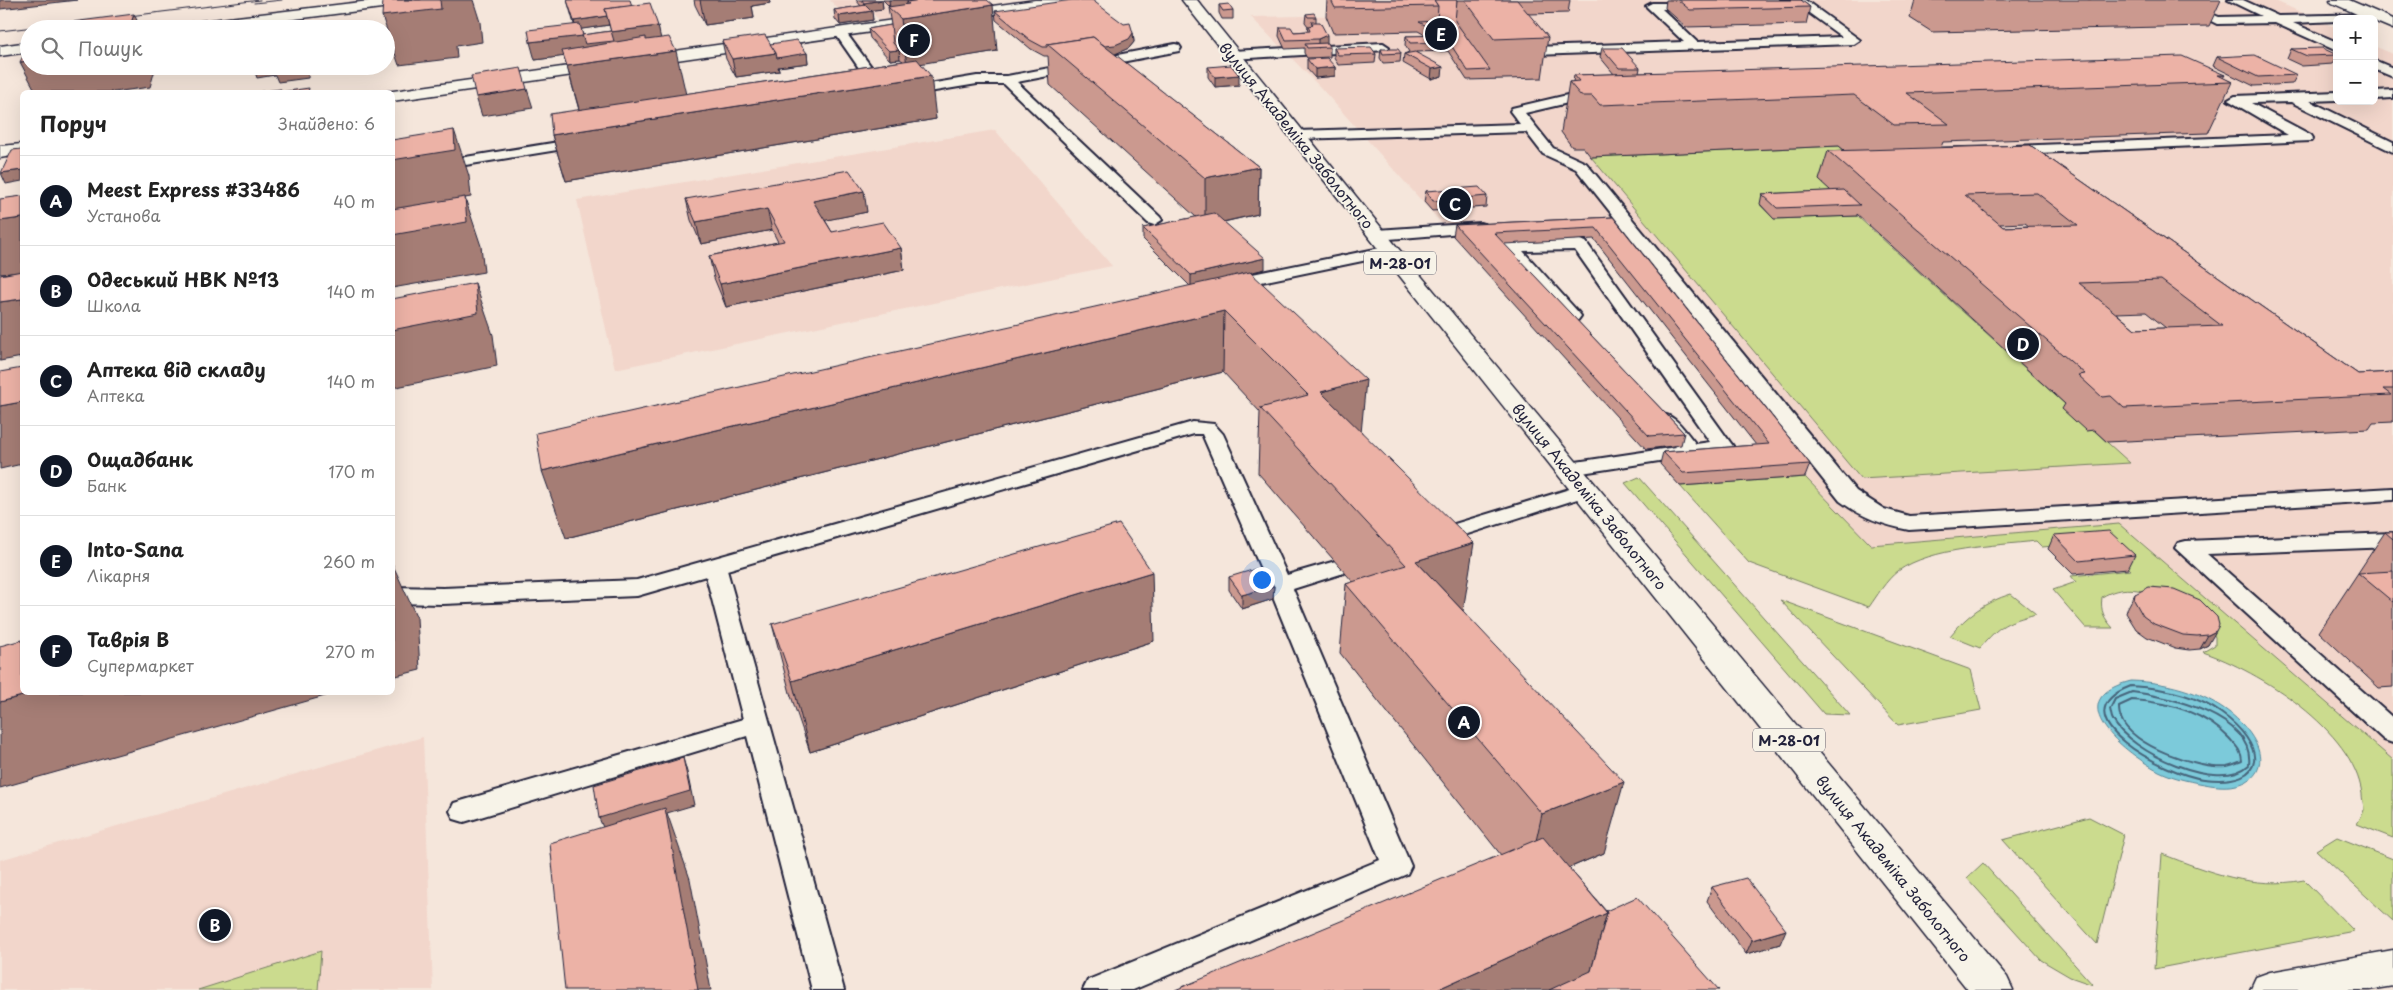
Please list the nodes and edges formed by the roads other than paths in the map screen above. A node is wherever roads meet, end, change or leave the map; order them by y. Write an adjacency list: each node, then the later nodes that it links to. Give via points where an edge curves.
1 (413, 0): 13 (main road)
2 (1066, 0): 15 (main road)
3 (1189, 0): 23 (main road, вулиця Академіка Заболотного / М-28-01)
4 (2234, 0): 12 (lane)
5 (2337, 0): 9 (main road)
6 (1771, 2): 17 (lane, via 1801,2 1854,40)
7 (1701, 4): 17 (lane, via 1652,6)
8 (2197, 11): 12 (lane, via 2217,21)
9 (2371, 15)
10 (2333, 18): 12 (lane)
11 (2378, 18): 14 (main road)
12 (2276, 19): 16 (lane)
13 (251, 20)
14 (2393, 24)
15 (840, 32): 29 (lane); 31 (main road)
16 (2333, 45)
17 (1695, 46): 22 (lane)
18 (1383, 47): 23 (lane)
19 (20, 48): 21 (main road)
20 (1175, 48): 26 (lane)
21 (0, 51)
22 (1534, 51)
23 (1232, 55): 36 (main road, вулиця Академіка Заболотного / М-28-01)
24 (2378, 66): 25 (lane)
25 (2393, 73)
26 (1007, 80): 29 (lane, via 977,80); 43 (lane)
27 (1606, 91): 35 (lane, via 1517,111)
28 (2393, 94): 30 (lane)
29 (885, 95): 33 (lane)
30 (2378, 95)
31 (395, 96)
32 (2333, 96): 34 (lane)
33 (865, 98)
34 (2294, 98): 38 (lane); 40 (lane, via 2235,100 2306,138)
35 (1529, 128): 36 (lane); 51 (lane, via 1548,151 1581,166 1616,219 1848,496 1873,513 1909,523)
36 (1297, 135): 45 (main road, вулиця Академіка Заболотного / М-28-01)
37 (598, 140): 42 (lane)
38 (2393, 148)
39 (20, 149): 41 (main road)
40 (2014, 150)
41 (0, 152)
42 (395, 173)
43 (1154, 220)
44 (1493, 227): 45 (lane)
45 (1383, 243): 46 (lane); 50 (main road, вулиця Академіка Заболотного / М-28-01)
46 (1211, 288)
47 (1581, 327): 49 (lane, via 1510,247 1580,244 1723,446)
48 (1652, 407): 49 (lane)
49 (1691, 451): 50 (lane)
50 (1577, 480): 53 (lane); 64 (main road, вулиця Академіка Заболотного / М-28-01)
51 (2393, 494)
52 (2393, 540): 59 (lane, via 2186,548)
53 (1412, 544)
54 (715, 567): 56 (lane, via 1193,428 1206,428 1213,434); 57 (lane, via 637,588); 58 (lane)
55 (1340, 567): 56 (lane)
56 (1280, 585): 63 (lane, via 1397,866)
57 (395, 595)
58 (757, 724): 60 (lane); 62 (lane)
59 (2393, 734)
60 (464, 811)
61 (2393, 968): 65 (main road)
62 (828, 990)
63 (1099, 990)
64 (1993, 990)
65 (2270, 990)

